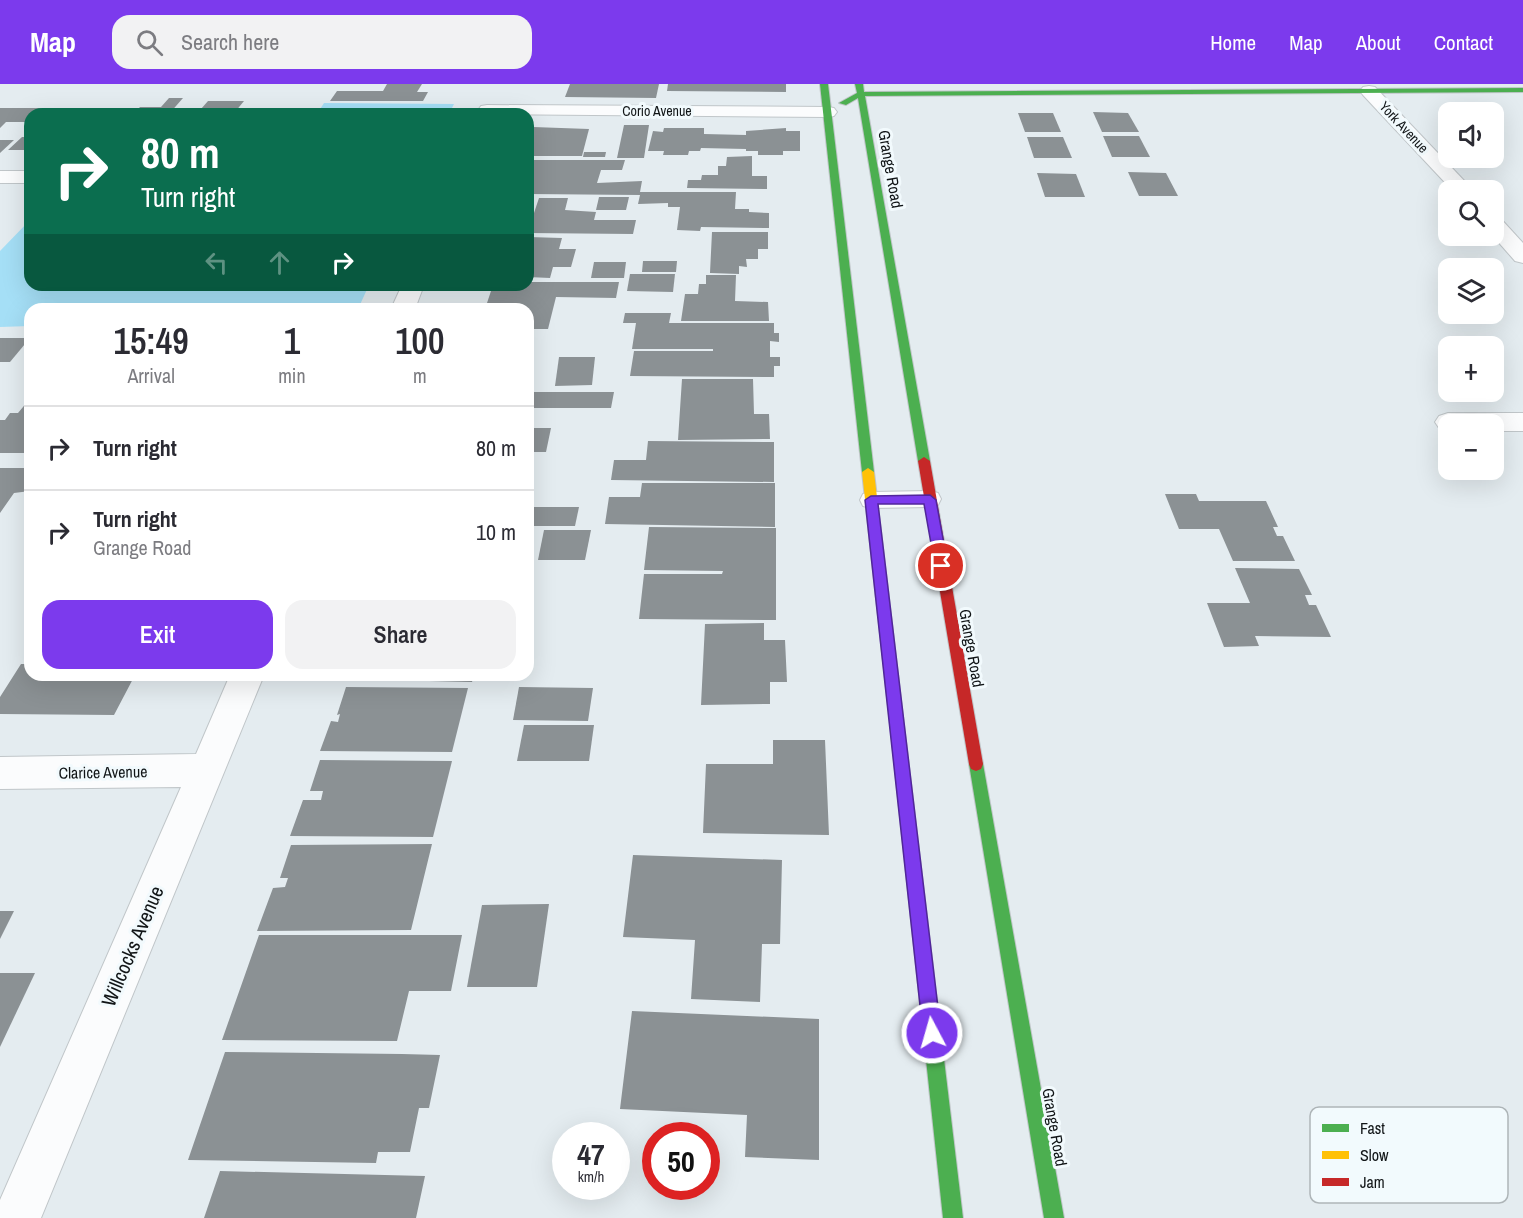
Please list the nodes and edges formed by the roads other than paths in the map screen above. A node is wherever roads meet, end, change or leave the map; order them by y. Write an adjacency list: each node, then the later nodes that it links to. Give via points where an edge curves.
1 (824, 84): 8 (main road)
2 (860, 89): 4 (main road); 8 (main road); 17 (main road, Grange Road)
3 (1523, 90): 4 (main road)
4 (1369, 91): 11 (street, York Avenue)
5 (494, 93): 6 (street)
6 (488, 108)
7 (534, 112): 8 (street, Corio Avenue)
8 (828, 112): 16 (main road)
9 (0, 177): 10 (street)
10 (24, 177)
11 (1454, 180)
12 (1504, 234): 13 (street)
13 (1523, 256)
14 (1504, 422): 15 (street)
15 (1523, 422)
16 (871, 500): 17 (lane); 22 (main road)
17 (930, 500): 23 (main road, Grange Road)
18 (244, 681): 19 (street, Willcocks Avenue)
19 (207, 770): 20 (street, Clarice Avenue); 21 (street, Willcocks Avenue)
20 (0, 773)
21 (17, 1218)
22 (953, 1218)
23 (1054, 1218)

